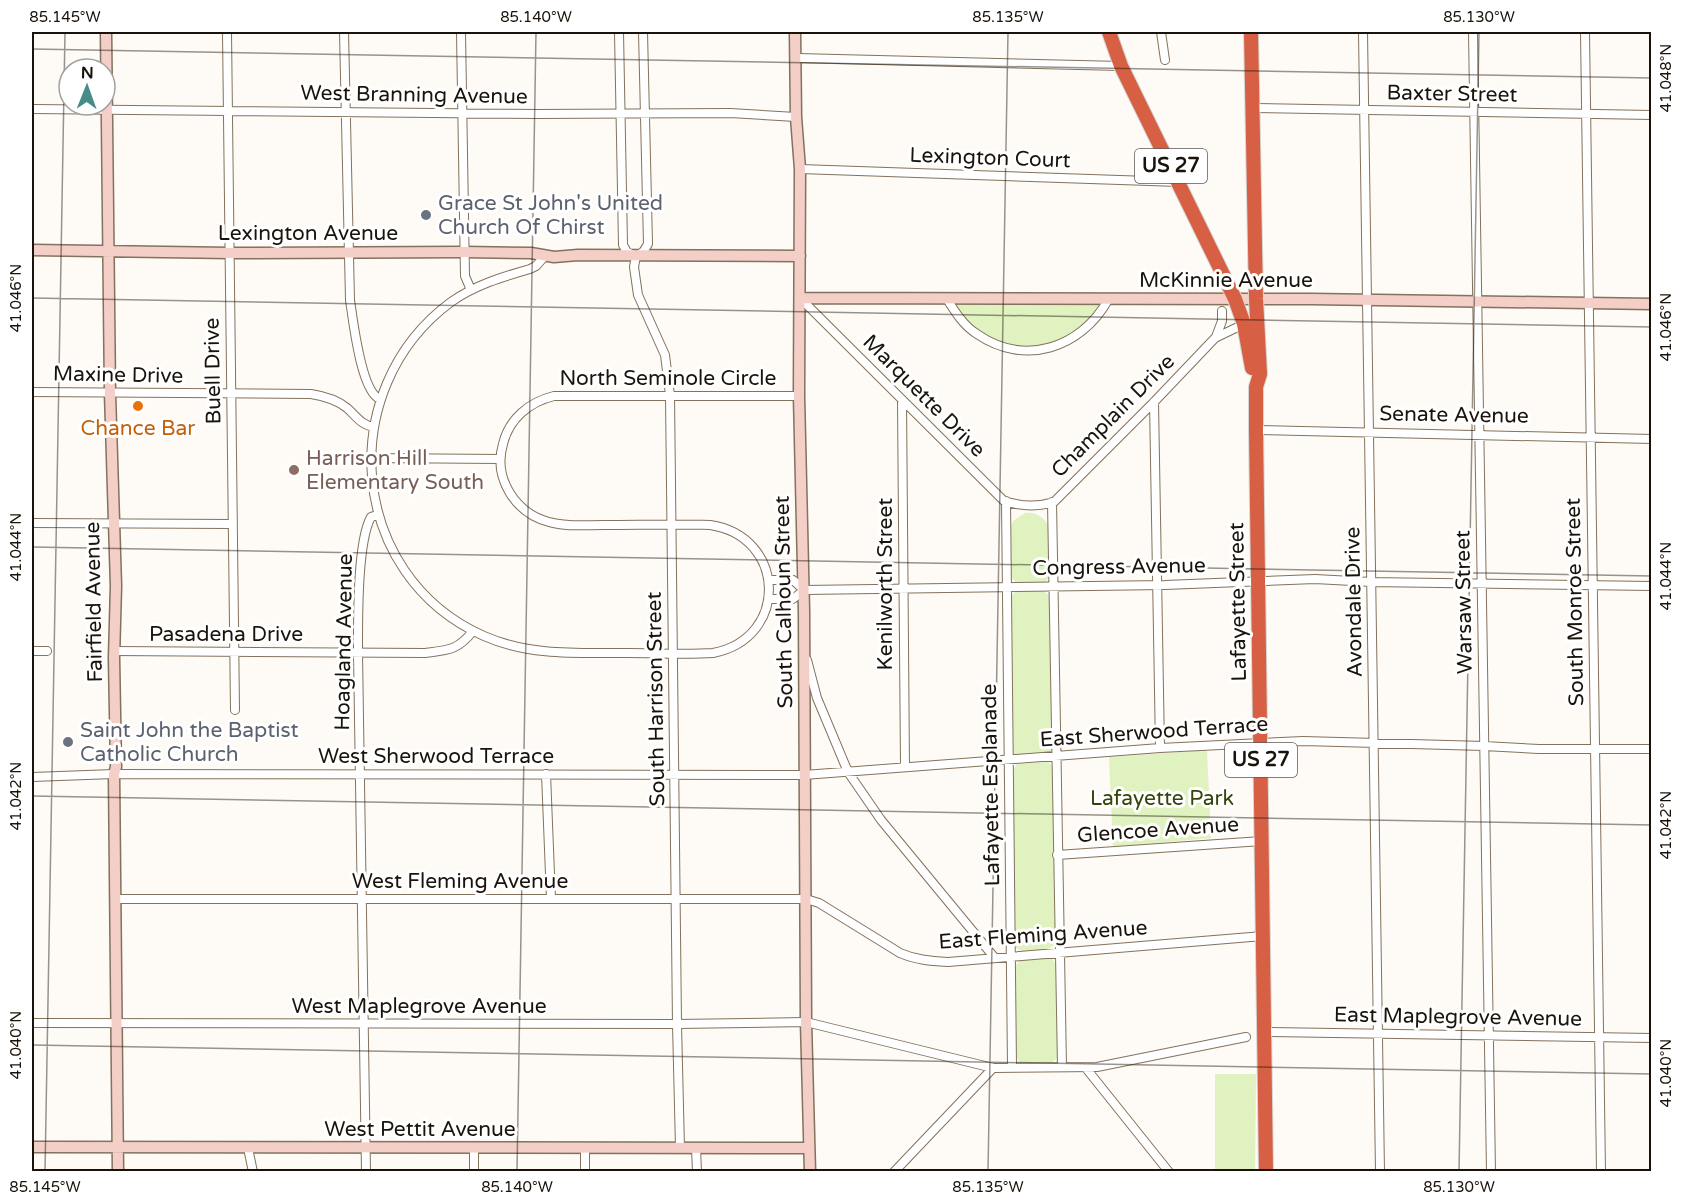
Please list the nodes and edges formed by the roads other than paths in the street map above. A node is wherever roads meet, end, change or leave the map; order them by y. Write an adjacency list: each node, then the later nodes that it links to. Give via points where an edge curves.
1 (106, 32): 14 (street, Fairfield Avenue)
2 (227, 32): 22 (street, Buell Drive)
3 (344, 32): 24 (street)
4 (462, 32): 28 (street)
5 (619, 32): 25 (street, South Harrison Street)
6 (644, 32): 26 (street, South Harrison Street)
7 (795, 32): 15 (street, South Calhoun Street)
8 (1110, 32): 17 (highway, US 27)
9 (1161, 32): 16 (street)
10 (1251, 32): 18 (highway, Lafayette Street / US 27)
11 (1363, 32): 23 (street, Avondale Drive)
12 (1473, 32): 27 (street, Warsaw Street)
13 (1585, 32): 29 (street, South Monroe Street)
14 (107, 57)
15 (797, 58): 17 (street); 32 (street, South Calhoun Street)
16 (1165, 60)
17 (1121, 66): 34 (highway, US 27)
18 (1252, 108): 23 (street, Baxter Street); 47 (highway, Lafayette Street / US 27)
19 (32, 109): 20 (street, West Branning Avenue)
20 (57, 109)
21 (117, 110): 22 (street, West Branning Avenue)
22 (228, 111): 24 (street, West Branning Avenue); 38 (street, Buell Drive)
23 (1364, 111): 27 (street, Baxter Street); 49 (street, Avondale Drive)
24 (345, 112): 28 (street, West Branning Avenue); 39 (street)
25 (621, 112): 26 (street, West Branning Avenue); 28 (street, West Branning Avenue); 40 (street, South Harrison Street, via 623,245)
26 (645, 113): 32 (street, West Branning Avenue, via 730,112); 40 (street, South Harrison Street, via 648,244)
27 (1474, 113): 29 (street, Baxter Street); 50 (street, Warsaw Street)
28 (463, 114): 37 (street)
29 (1586, 114): 30 (street, Baxter Street); 51 (street, South Monroe Street)
30 (1652, 115)
31 (108, 117): 36 (street, Fairfield Avenue)
32 (796, 117): 33 (street, South Calhoun Street)
33 (800, 169): 34 (street, Lexington Court); 41 (street, South Calhoun Street)
34 (1179, 182): 46 (highway, US 27)
35 (32, 250): 36 (street, Lexington Avenue)
36 (108, 250): 38 (street, Lexington Avenue); 58 (street, Fairfield Avenue)
37 (464, 252): 39 (street, Lexington Avenue); 42 (street, Lexington Avenue, via 531,253); 43 (street, via 465,276)
38 (230, 253): 39 (street, Lexington Avenue); 59 (street, Buell Drive)
39 (348, 253): 62 (street, via 355,336 369,386)
40 (636, 256): 41 (street, Lexington Avenue); 42 (street, Lexington Avenue); 60 (street, South Harrison Street, via 638,295 663,348)
41 (800, 256): 44 (street, South Calhoun Street)
42 (544, 257): 43 (street, via 536,266)
43 (471, 290): 62 (street, via 436,315 410,343)
44 (800, 298): 45 (street, McKinnie Avenue); 61 (street, South Calhoun Street); 63 (street, Marquette Drive)
45 (947, 299): 48 (street, McKinnie Avenue); 48 (street, via 975,334 1020,351 1046,349 1070,340 1089,326)
46 (1235, 299): 47 (street, McKinnie Avenue); 48 (street, McKinnie Avenue); 54 (highway, US 27)
47 (1256, 299): 49 (street, McKinnie Avenue); 56 (highway, Lafayette Street / US 27, via 1260,374)
48 (1108, 300)
49 (1366, 300): 50 (street, McKinnie Avenue); 67 (street, Avondale Drive)
50 (1477, 301): 51 (street, McKinnie Avenue); 68 (street, Warsaw Street)
51 (1588, 302): 52 (street, McKinnie Avenue); 69 (street, South Monroe Street)
52 (1652, 304)
53 (1222, 311): 55 (street, Champlain Drive)
54 (1244, 324): 55 (street, Champlain Drive); 56 (highway, US 27)
55 (1215, 338): 64 (street, Champlain Drive)
56 (1256, 387): 66 (highway, Lafayette Street / US 27)
57 (32, 392): 58 (street, Maxine Drive)
58 (110, 393): 59 (street, Maxine Drive); 77 (street, Fairfield Avenue)
59 (231, 394): 65 (street, Maxine Drive, via 324,396 346,408 363,424); 78 (street, Buell Drive)
60 (670, 395): 61 (street, North Seminole Circle); 72 (street, North Seminole Circle, via 547,398 529,406 513,422 503,441); 79 (street, South Harrison Street)
61 (800, 396): 90 (street, South Calhoun Street)
62 (380, 399): 65 (street)
63 (902, 400): 73 (street, Marquette Drive); 89 (street, Kenilworth Street)
64 (1154, 402): 74 (street, Champlain Drive); 84 (street)
65 (374, 427): 71 (street)
66 (1256, 430): 67 (street, Senate Avenue); 81 (highway, Lafayette Street / US 27)
67 (1370, 432): 68 (street, Senate Avenue); 82 (street, Avondale Drive)
68 (1480, 435): 69 (street, Senate Avenue); 83 (street, Warsaw Street)
69 (1591, 436): 70 (street, Senate Avenue); 85 (street, South Monroe Street)
70 (1652, 439)
71 (372, 458): 72 (street); 75 (street)
72 (500, 459): 79 (street, via 511,496 520,507 540,519 566,525)
73 (1006, 501): 74 (street, Champlain Drive, via 1029,505); 88 (street, Lafayette Esplanade)
74 (1052, 502): 86 (street)
75 (377, 515): 92 (street, via 412,579 443,610); 98 (street, Hoagland Avenue, via 371,517 365,531)
76 (32, 523): 77 (street)
77 (113, 523): 78 (street); 96 (street, Fairfield Avenue)
78 (233, 524): 97 (street, Buell Drive)
79 (671, 525): 80 (street, via 710,525 740,535 759,555); 99 (street, South Harrison Street)
80 (770, 580): 90 (street, via 793,580); 91 (street)
81 (1258, 581): 82 (street, Congress Avenue); 84 (street, Congress Avenue); 103 (highway, Lafayette Street / US 27)
82 (1371, 582): 83 (street, Congress Avenue); 104 (street, Avondale Drive)
83 (1482, 583): 85 (street, Congress Avenue); 105 (street, Warsaw Street)
84 (1157, 585): 86 (street, Congress Avenue); 106 (street)
85 (1593, 585): 87 (street, Congress Avenue); 108 (street, South Monroe Street)
86 (1054, 586): 88 (street, Congress Avenue); 109 (street)
87 (1652, 586)
88 (1007, 587): 89 (street, Congress Avenue); 110 (street, Lafayette Esplanade)
89 (903, 588): 90 (street, Congress Avenue); 111 (street, Kenilworth Street)
90 (804, 590): 91 (street, via 793,599); 93 (street, South Calhoun Street)
91 (769, 600): 99 (street, via 755,629 737,645 713,653)
92 (473, 631): 98 (street, Pasadena Drive, via 462,645 446,650); 99 (street, via 512,646 546,652)
93 (805, 650): 100 (street); 101 (street, South Calhoun Street)
94 (32, 651): 95 (street)
95 (47, 651)
96 (114, 651): 97 (street, Pasadena Drive); 113 (street, Fairfield Avenue)
97 (235, 652): 98 (street, Pasadena Drive); 102 (street, Buell Drive)
98 (358, 653): 114 (street, Hoagland Avenue)
99 (674, 653): 116 (street, South Harrison Street)
100 (817, 698): 101 (street); 112 (street)
101 (805, 699): 117 (street, South Calhoun Street)
102 (235, 710)
103 (1261, 741): 104 (street, East Sherwood Terrace); 106 (street, East Sherwood Terrace); 119 (highway, Lafayette Street / US 27)
104 (1374, 744): 105 (street, East Sherwood Terrace); 136 (street, Avondale Drive)
105 (1484, 746): 108 (street, East Sherwood Terrace); 137 (street, Warsaw Street)
106 (1160, 748): 109 (street, East Sherwood Terrace)
107 (1652, 749): 108 (street, East Sherwood Terrace)
108 (1596, 750): 138 (street, South Monroe Street)
109 (1056, 756): 110 (street, East Sherwood Terrace); 120 (street)
110 (1009, 760): 111 (street, East Sherwood Terrace); 128 (street, Lafayette Esplanade)
111 (905, 767): 112 (street, East Sherwood Terrace)
112 (848, 772): 117 (street, East Sherwood Terrace); 129 (street, via 881,820)
113 (114, 774): 114 (street, West Sherwood Terrace); 118 (street, West Sherwood Terrace); 121 (street, Fairfield Avenue)
114 (360, 774): 115 (street, West Sherwood Terrace); 122 (street, Hoagland Avenue)
115 (546, 774): 116 (street, West Sherwood Terrace); 123 (street)
116 (674, 775): 117 (street, West Sherwood Terrace); 124 (street, South Harrison Street)
117 (804, 775): 125 (street, South Calhoun Street)
118 (32, 777)
119 (1262, 840): 120 (street, Glencoe Avenue); 126 (highway, Lafayette Street / US 27)
120 (1057, 855): 127 (street)
121 (115, 899): 122 (street, West Fleming Avenue); 132 (street, Fairfield Avenue)
122 (362, 899): 123 (street, West Fleming Avenue); 133 (street, Hoagland Avenue)
123 (550, 899): 124 (street, West Fleming Avenue)
124 (677, 899): 125 (street, West Fleming Avenue); 134 (street, South Harrison Street)
125 (806, 899): 129 (street, East Fleming Avenue, via 913,959 948,962); 130 (street, South Calhoun Street)
126 (1263, 936): 127 (street, East Fleming Avenue); 135 (highway, Lafayette Street / US 27)
127 (1059, 952): 128 (street, East Fleming Avenue); 142 (street)
128 (1011, 956): 129 (street, East Fleming Avenue); 141 (street, Lafayette Esplanade)
129 (994, 957)
130 (806, 1022): 134 (street, West Maplegrove Avenue); 144 (street, West Maplegrove Avenue); 153 (street, South Calhoun Street)
131 (32, 1023): 132 (street, West Maplegrove Avenue)
132 (117, 1023): 133 (street, West Maplegrove Avenue); 146 (street, Fairfield Avenue)
133 (363, 1024): 134 (street, West Maplegrove Avenue); 148 (street, Hoagland Avenue)
134 (677, 1024): 151 (street, South Harrison Street)
135 (1265, 1032): 136 (street, East Maplegrove Avenue); 163 (highway, Lafayette Street / US 27)
136 (1379, 1034): 137 (street, East Maplegrove Avenue); 164 (street, Avondale Drive)
137 (1490, 1035): 138 (street, East Maplegrove Avenue); 165 (street, Warsaw Street)
138 (1598, 1036): 140 (street, East Maplegrove Avenue); 166 (street, South Monroe Street)
139 (1246, 1037): 143 (street, West Maplegrove Avenue)
140 (1652, 1038)
141 (1012, 1067): 142 (street, West Maplegrove Avenue); 144 (street, West Maplegrove Avenue)
142 (1062, 1067): 143 (street, West Maplegrove Avenue)
143 (1085, 1067): 162 (street)
144 (993, 1068): 161 (street)
145 (32, 1147): 146 (street, West Pettit Avenue)
146 (118, 1147): 147 (street, West Pettit Avenue); 154 (street, Fairfield Avenue)
147 (248, 1148): 148 (street, West Pettit Avenue); 155 (street)
148 (366, 1148): 149 (street, West Pettit Avenue); 156 (street, Hoagland Avenue)
149 (474, 1148): 150 (street, West Pettit Avenue); 157 (street)
150 (585, 1148): 151 (street, West Pettit Avenue); 158 (street)
151 (680, 1148): 152 (street, West Pettit Avenue)
152 (696, 1148): 153 (street, West Pettit Avenue); 159 (street)
153 (809, 1148): 160 (street, South Calhoun Street)
154 (118, 1172)
155 (253, 1172)
156 (366, 1172)
157 (474, 1172)
158 (585, 1172)
159 (697, 1172)
160 (810, 1172)
161 (894, 1172)
162 (1169, 1172)
163 (1266, 1172)
164 (1380, 1172)
165 (1491, 1172)
166 (1601, 1172)

